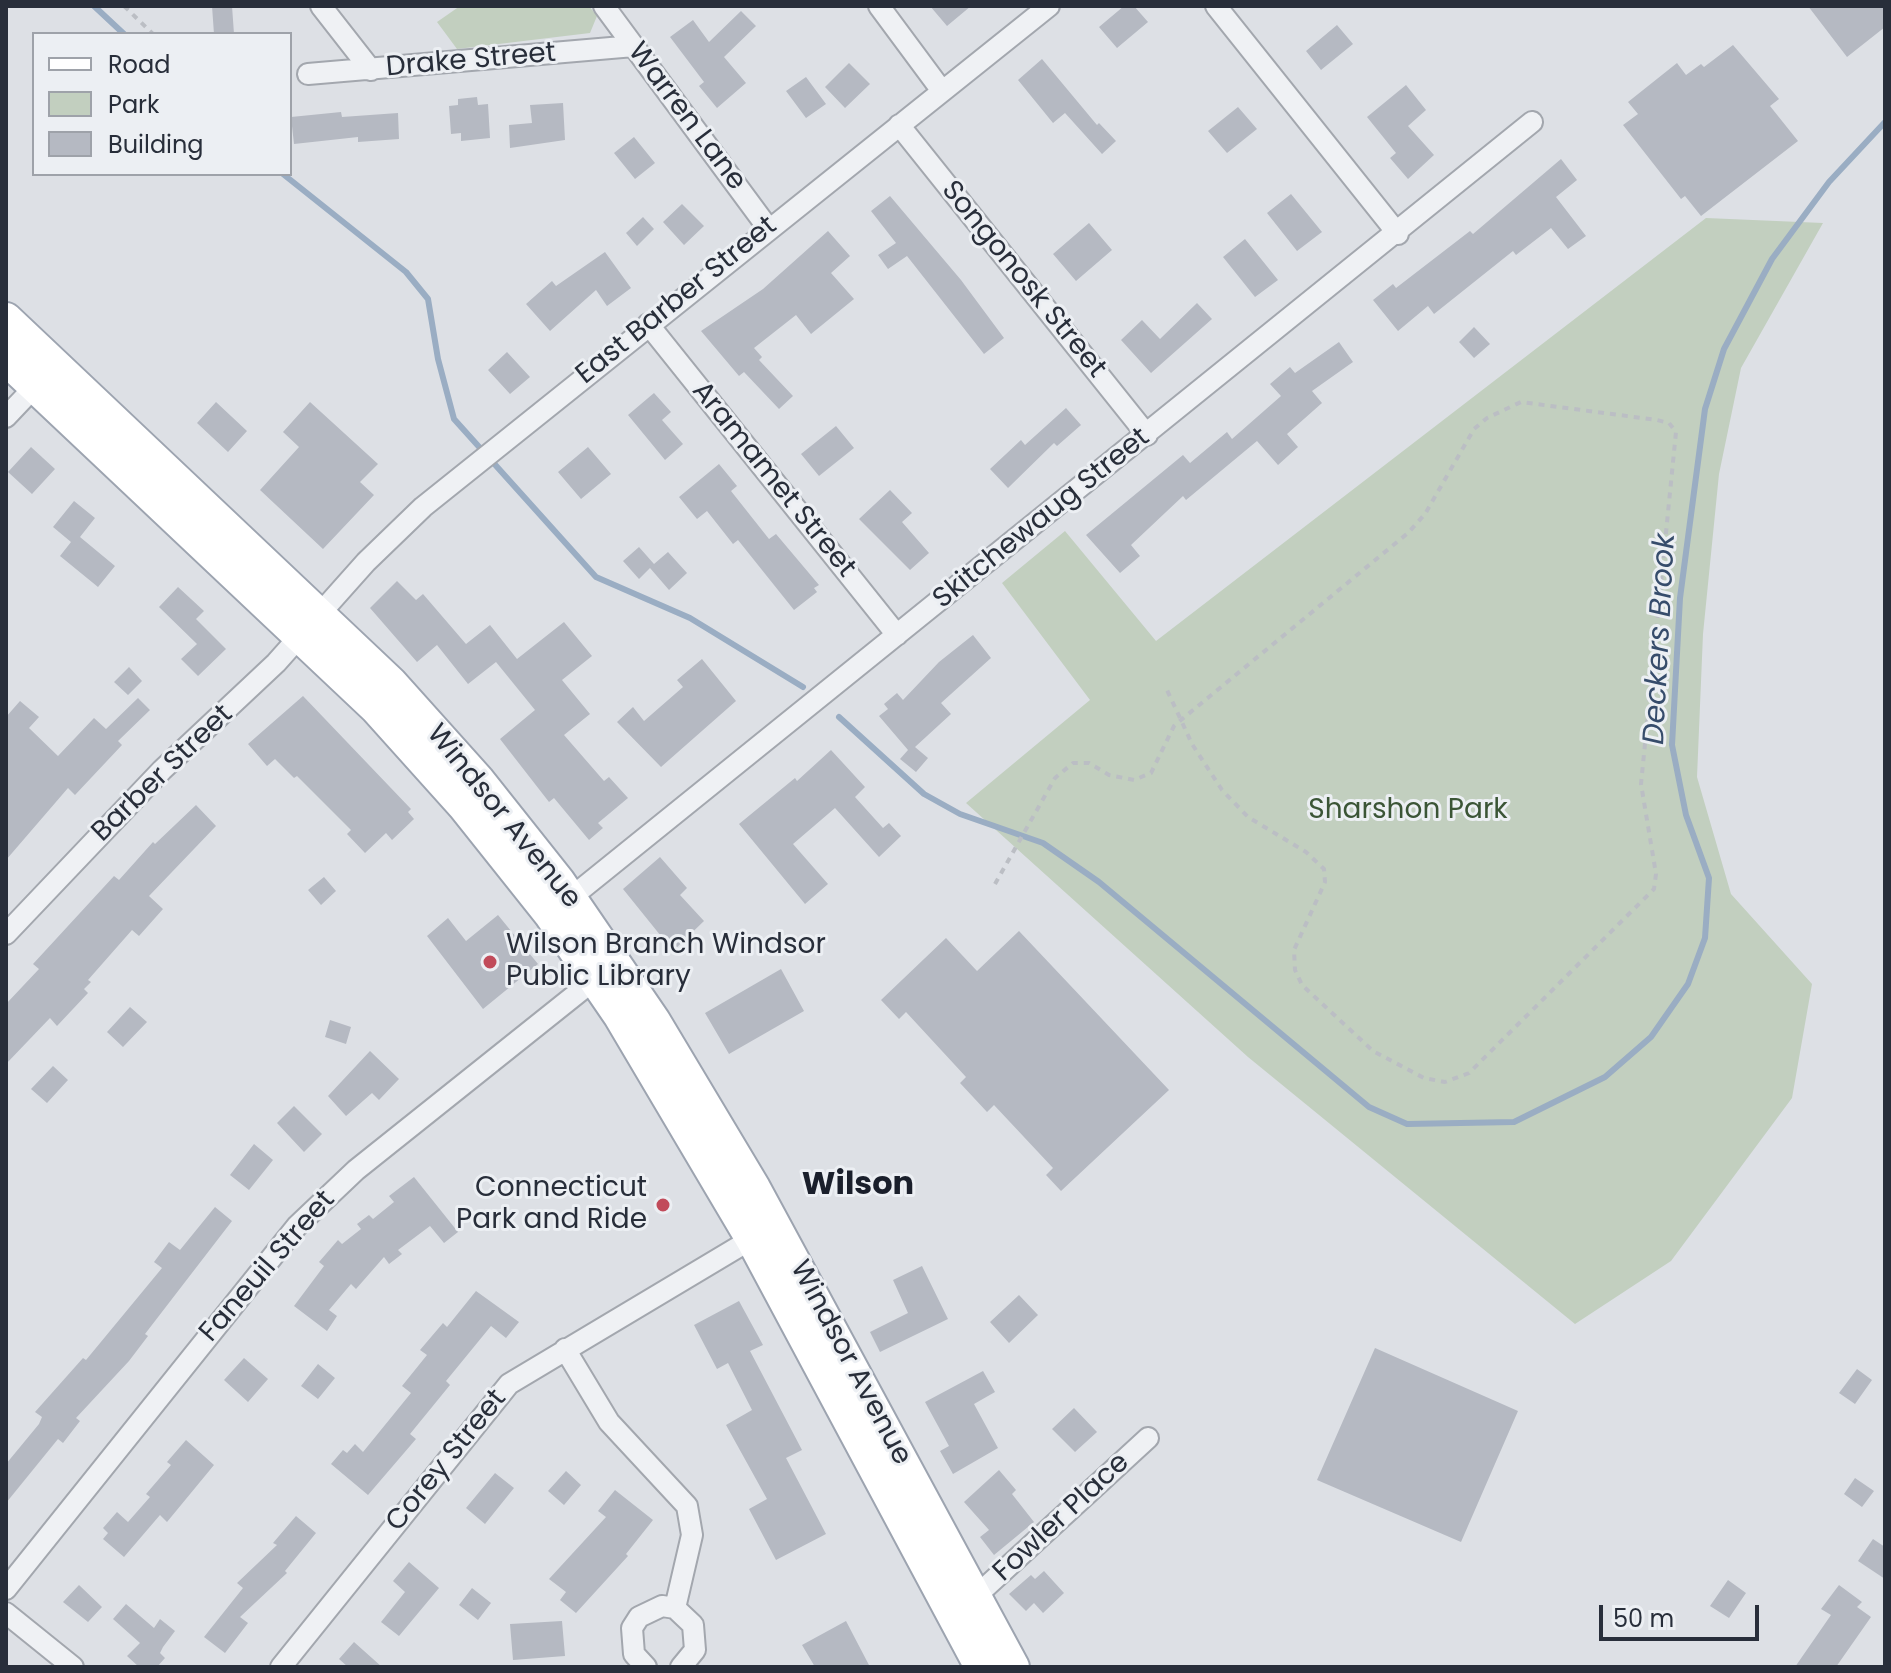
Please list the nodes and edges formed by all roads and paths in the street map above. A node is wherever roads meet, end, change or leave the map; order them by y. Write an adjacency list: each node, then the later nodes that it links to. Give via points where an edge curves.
1 (124, 6): 7 (path)
2 (321, 6): 9 (street)
3 (604, 6): 8 (street, Warren Lane)
4 (879, 6): 11 (street)
5 (1049, 6): 11 (street, East Barber Street)
6 (1216, 6): 15 (street)
7 (151, 32)
8 (634, 46): 9 (street, Drake Street); 14 (street, Warren Lane)
9 (371, 70): 10 (street, Drake Street)
10 (308, 74)
11 (942, 91): 13 (street, East Barber Street)
12 (1532, 122): 15 (street, Skitchewaug Street)
13 (899, 125): 14 (street, East Barber Street); 21 (street, Songonosk Street)
14 (768, 228): 17 (street, East Barber Street)
15 (1398, 234): 21 (street, Skitchewaug Street)
16 (6, 319): 19 (main road, Windsor Avenue)
17 (648, 324): 22 (street, East Barber Street, via 403,525); 23 (street, Aramamet Street)
18 (6, 359): 19 (main road, Windsor Avenue)
19 (45, 376): 20 (street); 22 (main road, Windsor Avenue)
20 (6, 417)
21 (1147, 435): 23 (street, Skitchewaug Street)
22 (311, 624): 27 (main road, Windsor Avenue, via 410,744); 28 (street, Barber Street)
23 (897, 635): 27 (street, Skitchewaug Street)
24 (1166, 688): 25 (path)
25 (1181, 720): 25 (path, via 1192,744 1248,817 1324,869 1325,882 1294,950 1302,985 1373,1051 1424,1078 1445,1082 1469,1073 1654,889 1641,784 1676,432 1657,420 1521,402 1505,407 1474,429 1425,514 1408,533); 26 (path, via 1167,736 1151,773 1134,780 1109,775 1089,763 1073,763 1055,778)
26 (995, 884)
27 (560, 906): 29 (main road, Windsor Avenue)
28 (6, 934)
29 (606, 971): 30 (main road, Windsor Avenue); 33 (street, Faneuil Street, via 356,1170 297,1226)
30 (763, 1232): 31 (street, Corey Street); 34 (main road, Windsor Avenue); 41 (main road, Windsor Avenue)
31 (565, 1349): 35 (street, via 609,1422 687,1506 692,1535); 38 (street, Corey Street, via 509,1384 491,1403)
32 (1148, 1438): 34 (street, Fowler Place)
33 (6, 1589)
34 (975, 1597): 42 (main road, Windsor Avenue)
35 (675, 1608): 39 (street, via 649,1609 632,1628 634,1654); 40 (street, via 693,1625 697,1637 695,1650)
36 (6, 1613): 37 (street)
37 (73, 1667)
38 (281, 1667)
39 (646, 1667)
40 (681, 1667)
41 (981, 1667)
42 (1013, 1667)

